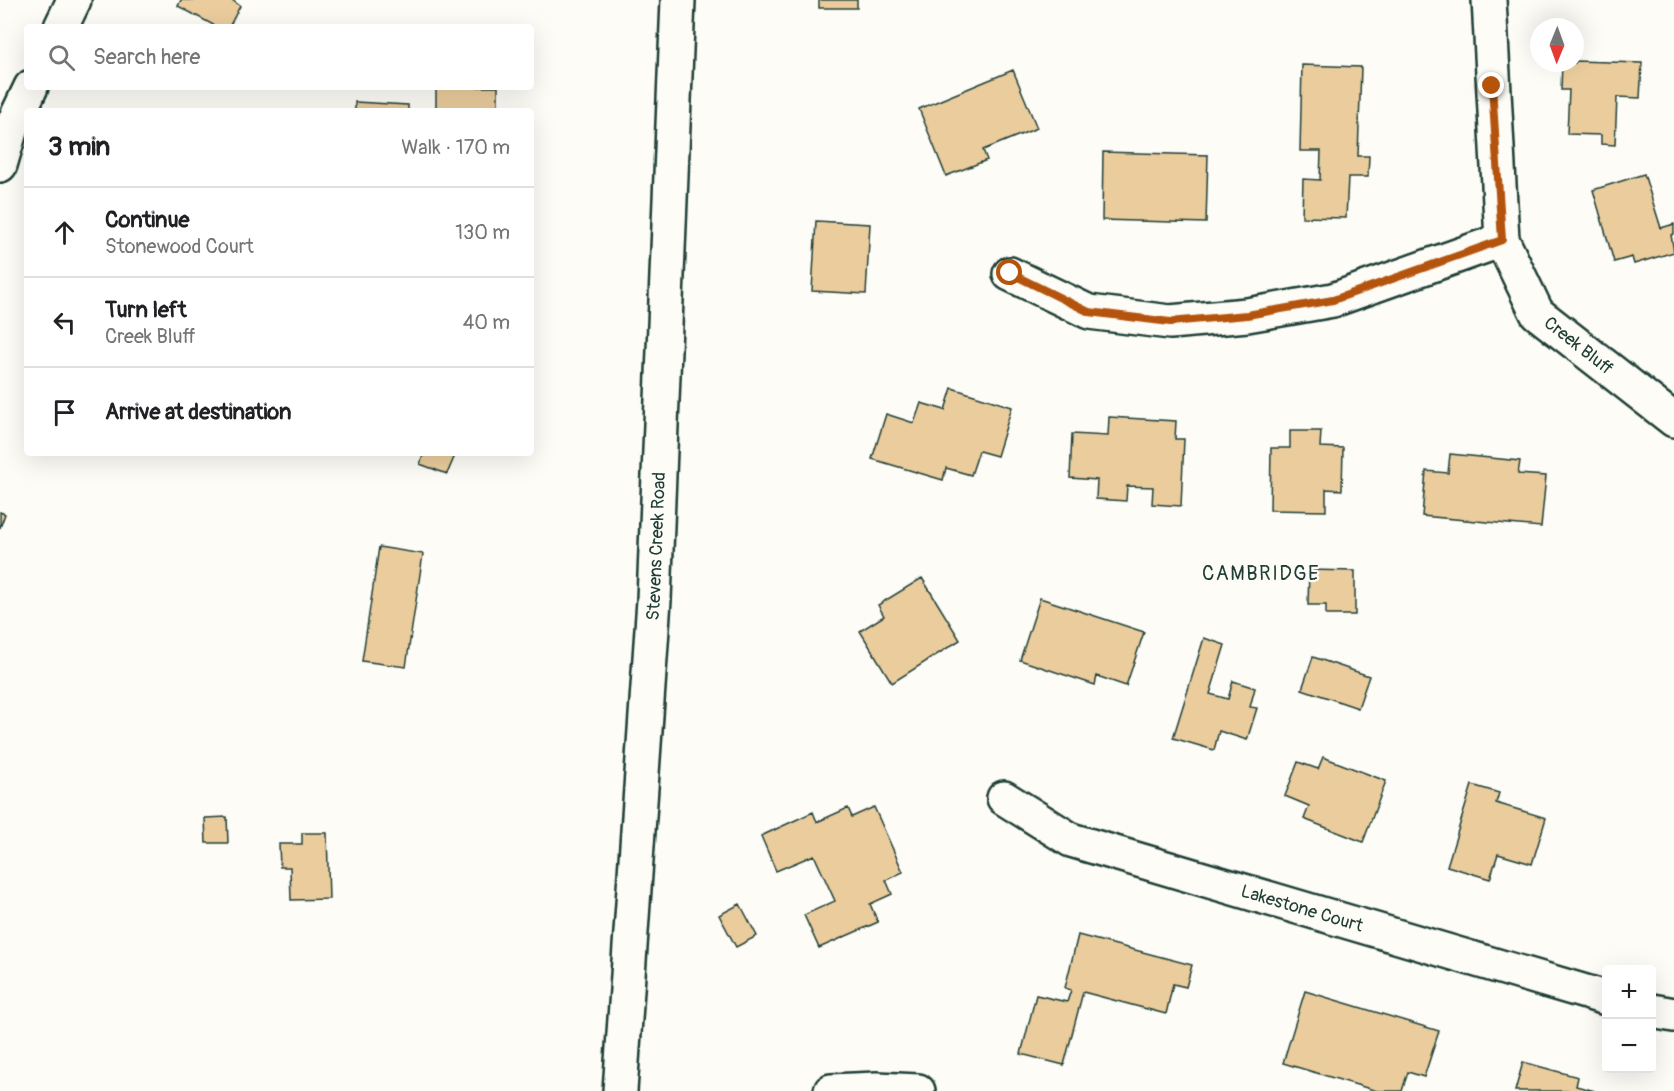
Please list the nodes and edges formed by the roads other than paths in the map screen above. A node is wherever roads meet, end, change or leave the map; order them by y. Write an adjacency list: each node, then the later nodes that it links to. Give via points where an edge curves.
1 (74, 0): 4 (street)
2 (678, 0): 14 (street, Stevens Creek Road, via 654,600)
3 (1489, 0): 7 (street, Creek Bluff)
4 (62, 24)
5 (30, 90): 6 (street, via 10,131)
6 (0, 165)
7 (1502, 240): 8 (street, via 1333,300 1247,315 1170,322 1089,312); 9 (street, Creek Bluff, via 1537,314)
8 (1010, 273)
9 (1674, 420)
10 (1004, 798): 11 (street, Lakestone Court, via 1071,840)
11 (1602, 997)
12 (1656, 1012): 13 (street)
13 (1674, 1016)
14 (620, 1091)
15 (831, 1091): 16 (street)
16 (918, 1091)

